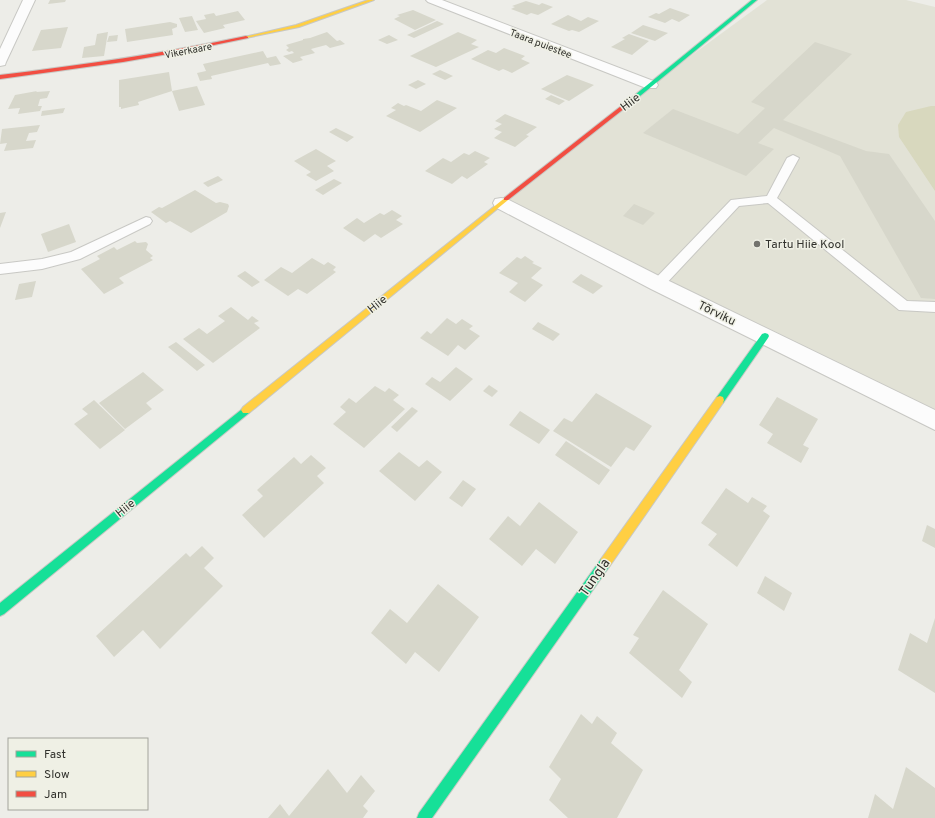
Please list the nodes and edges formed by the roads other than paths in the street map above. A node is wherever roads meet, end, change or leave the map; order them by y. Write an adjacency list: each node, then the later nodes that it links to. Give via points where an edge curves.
1 (29, 0): 5 (street)
2 (372, 0): 6 (street, Vikerkaare, via 297,26 186,51)
3 (432, 0): 7 (street, Taara puiestee)
4 (755, 0): 7 (street, Hiie)
5 (0, 62)
6 (0, 77)
7 (651, 85): 10 (street, Hiie)
8 (793, 158): 9 (lane)
9 (771, 199): 13 (lane, via 735,203); 14 (lane, via 904,306)
10 (500, 203): 13 (street, Tõrviku); 17 (street, Hiie)
11 (146, 221): 12 (lane, via 75,256)
12 (0, 270)
13 (658, 284): 15 (street, Tõrviku)
14 (935, 307)
15 (765, 336): 16 (street, Tõrviku); 18 (street, Tungla)
16 (935, 421)
17 (0, 610)
18 (424, 818)

